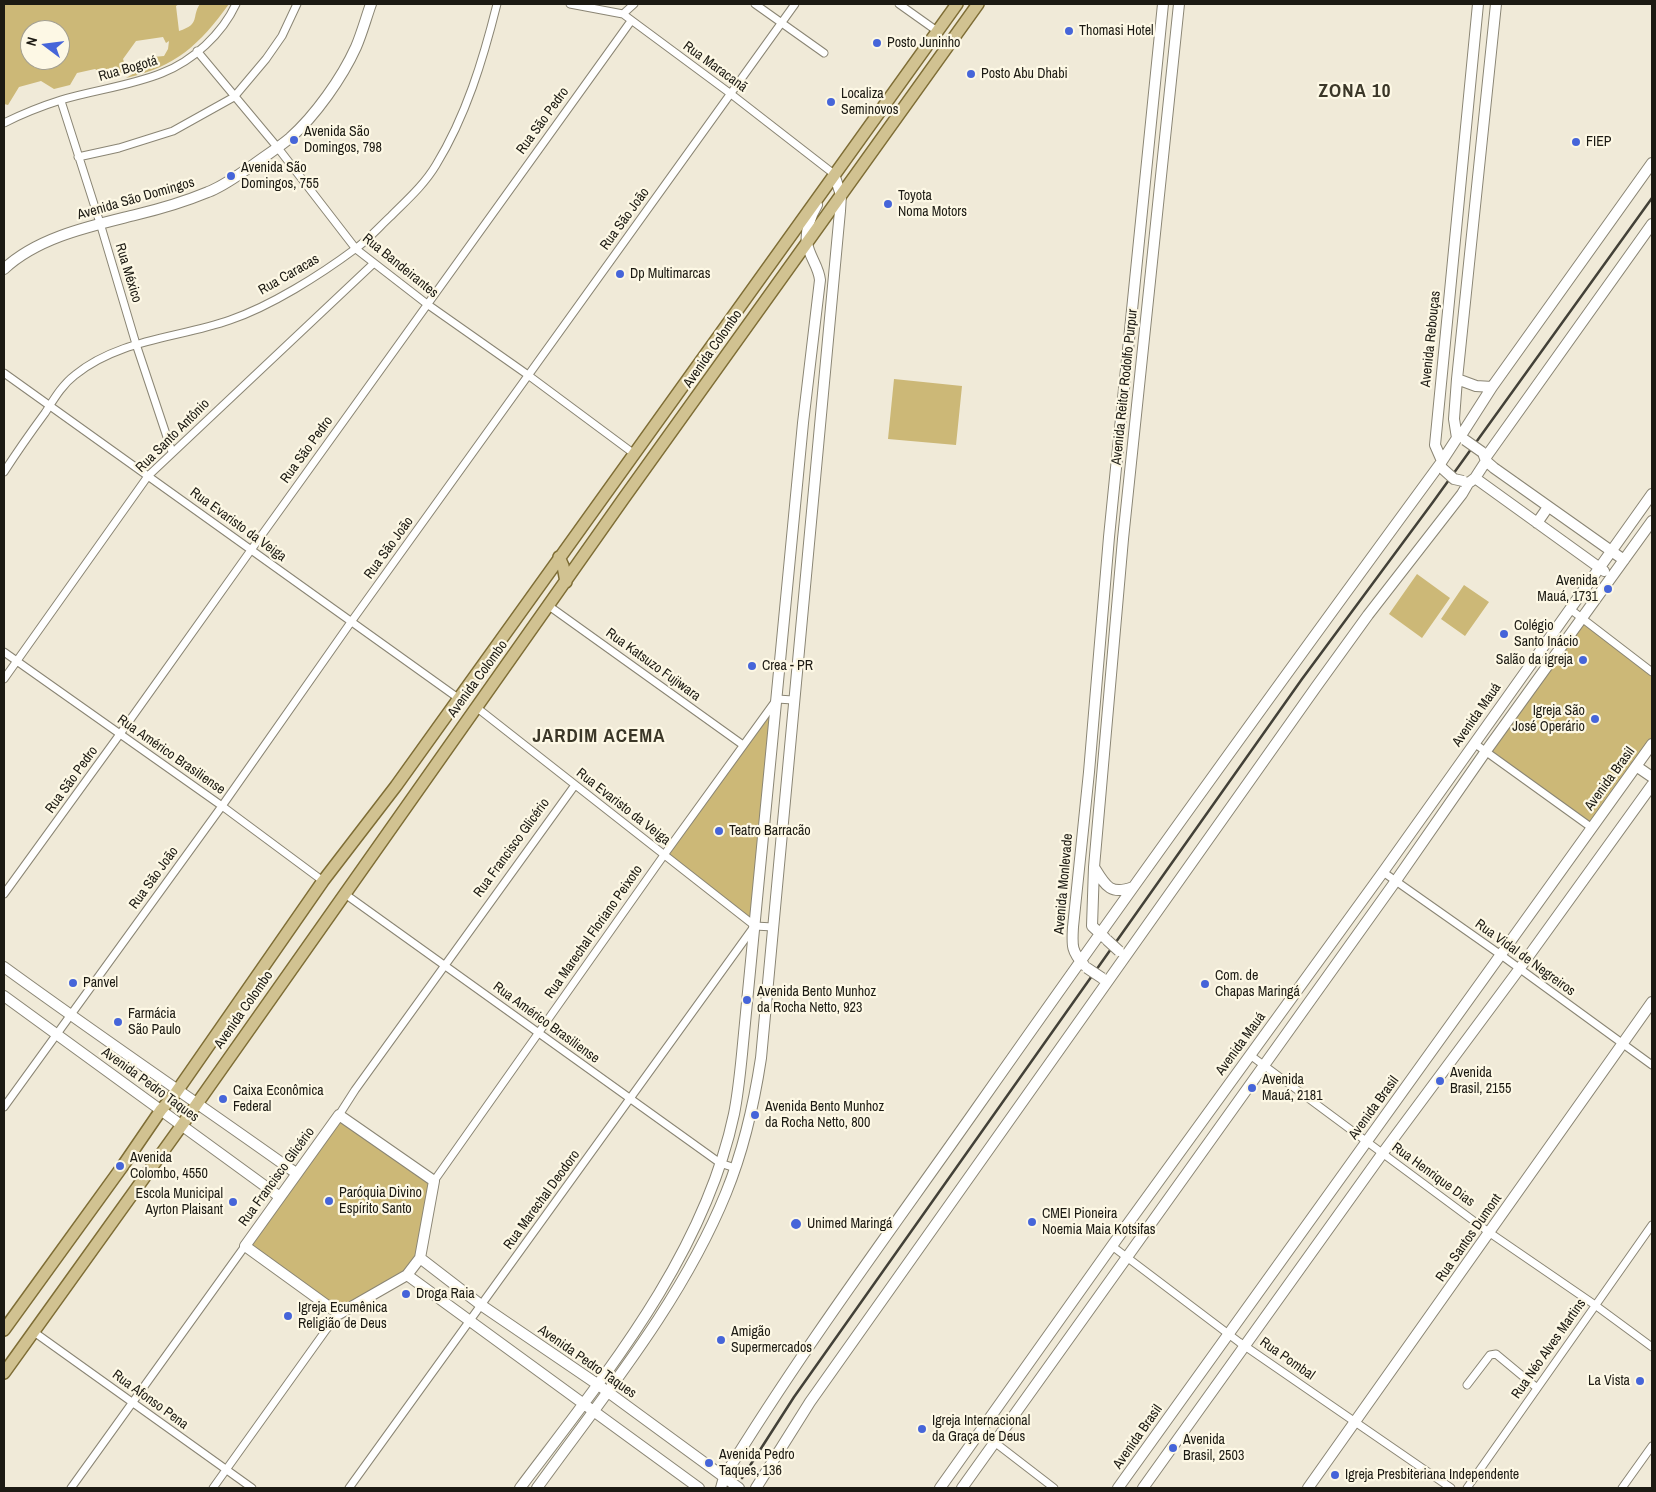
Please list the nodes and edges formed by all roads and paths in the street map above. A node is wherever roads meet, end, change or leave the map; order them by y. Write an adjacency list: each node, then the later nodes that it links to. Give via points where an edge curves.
1 (236, 4): 21 (street, Rua Bogotá, via 222,28)
2 (297, 4): 24 (street, via 277,44)
3 (371, 4): 29 (main road, Avenida São Domingos, via 356,47 341,75 318,108)
4 (497, 4): 43 (street, Rua Caracas, via 471,93 435,166 412,195)
5 (570, 4): 17 (street)
6 (624, 4): 17 (street)
7 (634, 4): 17 (street)
8 (755, 4): 19 (street)
9 (795, 4): 19 (street, Rua São João)
10 (899, 4): 20 (street)
11 (957, 4): 20 (main road, Avenida Colombo)
12 (978, 4): 37 (main road, Avenida Colombo)
13 (1163, 4): 27 (main road, Avenida Reitor Rodolfo Purpur)
14 (1179, 4): 28 (main road, Avenida Reitor Rodolfo Purpur)
15 (1478, 4): 31 (main road, Avenida Rebouças)
16 (1496, 4): 33 (main road)
17 (623, 14): 18 (street, Rua Maracanã)
18 (631, 21): 23 (street, Rua Maracanã); 46 (street, Rua São Pedro)
19 (782, 23): 22 (street); 23 (street, Rua São João)
20 (937, 31): 34 (main road, Avenida Colombo)
21 (197, 51): 24 (street, Rua Bandeirantes); 25 (street, Rua Bogotá, via 162,73)
22 (824, 52)
23 (730, 94): 34 (street, Rua Maracanã); 51 (street, Rua São João)
24 (234, 97): 29 (street, Rua Bandeirantes); 30 (street, via 173,132)
25 (61, 101): 26 (street, Rua Bogotá); 30 (street, Rua México)
26 (5, 119)
27 (1150, 134): 28 (main road); 35 (main road, Avenida Reitor Rodolfo Purpur)
28 (1165, 136): 36 (main road, Avenida Reitor Rodolfo Purpur)
29 (278, 148): 38 (main road, Avenida São Domingos, via 210,192); 43 (street, Rua Bandeirantes)
30 (78, 157): 38 (street, Rua México)
31 (1462, 163): 33 (main road); 62 (main road, Avenida Rebouças, via 1435,445)
32 (1652, 163): 53 (main road)
33 (1481, 165): 52 (main road)
34 (834, 174): 37 (main road); 42 (main road, via 810,220); 47 (main road, Avenida Colombo)
35 (1145, 177): 36 (main road); 40 (main road, Avenida Reitor Rodolfo Purpur)
36 (1161, 178): 41 (main road, Avenida Reitor Rodolfo Purpur)
37 (840, 195): 42 (main road, Avenida Colombo); 56 (main road)
38 (100, 223): 45 (main road, Avenida São Domingos, via 39,246); 48 (street, Rua México)
39 (1652, 224): 60 (main road)
40 (1138, 239): 41 (main road); 61 (main road, Avenida Reitor Rodolfo Purpur)
41 (1154, 240): 63 (main road, Avenida Reitor Rodolfo Purpur)
42 (807, 244): 49 (main road, Avenida Colombo); 55 (main road, via 820,280)
43 (356, 249): 44 (street, Rua Bandeirantes); 48 (street, Rua Caracas, via 305,283 232,319)
44 (374, 264): 46 (street, Rua Bandeirantes); 58 (street, Rua Santo Antônio)
45 (4, 269)
46 (427, 304): 51 (street, Rua Bandeirantes); 71 (street, Rua São Pedro)
47 (736, 312): 49 (main road, via 738,325); 59 (main road, Avenida Colombo)
48 (136, 344): 54 (street, Rua Caracas, via 93,362 59,391); 58 (street, Rua México)
49 (734, 345): 77 (main road, Avenida Colombo)
50 (4, 373): 54 (street, Rua Evaristo da Veiga)
51 (528, 375): 59 (street, Rua Bandeirantes); 81 (street, Rua São João)
52 (1457, 379): 53 (main road, via 1476,386); 57 (main road, via 1454,419)
53 (1492, 387): 57 (main road)
54 (50, 406): 64 (street, Rua Caracas); 65 (street, Rua Evaristo da Veiga)
55 (802, 436): 56 (main road); 87 (main road)
56 (819, 438): 88 (main road)
57 (1461, 438): 60 (main road, bridge); 62 (main road)
58 (172, 452): 65 (street, Rua Santo Antônio)
59 (633, 453): 73 (main road, Avenida Colombo)
60 (1484, 457): 66 (main road); 68 (main road)
61 (1116, 464): 63 (main road); 96 (main road, Avenida Reitor Rodolfo Purpur)
62 (1442, 465): 66 (main road, bridge, via 1454,480); 112 (main road, via 1288,670)
63 (1130, 466): 97 (main road, Avenida Reitor Rodolfo Purpur)
64 (4, 472)
65 (148, 476): 71 (street, Rua Evaristo da Veiga); 83 (street, Rua Santo Antônio)
66 (1469, 481): 70 (main road); 119 (main road)
67 (1652, 494): 72 (main road, Avenida Mauá)
68 (1548, 507): 70 (main road); 72 (main road)
69 (1652, 521): 74 (main road, Avenida Mauá)
70 (1537, 523): 75 (main road)
71 (251, 550): 81 (street, Rua Evaristo da Veiga); 90 (street, Rua São Pedro)
72 (1611, 551): 74 (main road); 75 (main road, Avenida Mauá)
73 (559, 557): 77 (main road); 86 (main road, Avenida Colombo)
74 (1624, 560): 76 (main road, Avenida Mauá)
75 (1600, 568): 76 (main road); 79 (main road, Avenida Mauá)
76 (1612, 577): 80 (main road, Avenida Mauá)
77 (566, 582): 78 (main road, Avenida Colombo)
78 (549, 606): 89 (main road, Avenida Colombo); 92 (street, Rua Katsuzo Fujiwara)
79 (1570, 609): 80 (street); 91 (main road, Avenida Mauá)
80 (1582, 619): 84 (street); 94 (main road, Avenida Mauá)
81 (351, 622): 86 (street, Rua Evaristo da Veiga); 104 (street, Rua São João)
82 (4, 652): 83 (street, Rua Américo Brasiliense)
83 (16, 660): 85 (street, Rua Santo Antônio); 90 (street, Rua Américo Brasiliense)
84 (1652, 672)
85 (4, 679)
86 (458, 698): 101 (main road, Avenida Colombo)
87 (778, 699): 88 (street); 92 (street, Rua Marechal Floriano Peixoto); 115 (main road)
88 (794, 700): 116 (main road)
89 (476, 708): 99 (street, Rua Evaristo da Veiga); 103 (main road, Avenida Colombo)
90 (120, 734): 104 (street, Rua Américo Brasiliense); 113 (street, Rua São Pedro)
91 (1474, 743): 94 (street); 109 (main road, Avenida Mauá)
92 (743, 745): 107 (street, Rua Marechal Floriano Peixoto)
93 (1651, 748): 95 (main road, Avenida Brasil)
94 (1486, 751): 106 (street); 111 (main road, Avenida Mauá)
95 (1636, 766): 98 (main road); 106 (main road, Avenida Brasil)
96 (1089, 772): 97 (main road); 120 (main road, Avenida Monlevade, via 1072,938 1075,954)
97 (1103, 773): 108 (main road, Avenida Monlevade)
98 (1652, 778)
99 (575, 785): 107 (street, Rua Evaristo da Veiga); 121 (street, Rua Francisco Glicério)
100 (1652, 785): 123 (main road)
101 (396, 786): 102 (main road, Avenida Colombo); 103 (main road)
102 (386, 799): 105 (main road); 110 (main road, Avenida Colombo)
103 (410, 800): 105 (main road, Avenida Colombo)
104 (222, 806): 110 (street, Rua Américo Brasiliense); 127 (street, Rua São João)
105 (400, 814): 114 (main road, Avenida Colombo)
106 (1592, 828): 118 (main road, Avenida Brasil)
107 (664, 855): 115 (street, Rua Evaristo da Veiga); 129 (street, Rua Marechal Floriano Peixoto)
108 (1094, 868): 112 (main road, via 1113,890); 117 (main road, Avenida Monlevade, via 1092,926)
109 (1383, 872): 111 (street, Rua Vidal de Negreiros); 131 (main road, Avenida Mauá)
110 (323, 881): 134 (main road, Avenida Colombo)
111 (1395, 882): 118 (street, Rua Vidal de Negreiros); 132 (main road, Avenida Mauá)
112 (1134, 886): 117 (main road)
113 (4, 894)
114 (345, 894): 121 (street, Rua Américo Brasiliense); 136 (main road, Avenida Colombo)
115 (755, 926): 116 (street); 135 (street, Rua Marechal Deodoro); 143 (main road, via 734,1114)
116 (773, 927): 144 (main road, via 762,1058 752,1115)
117 (1104, 937): 119 (main road, Avenida Monlevade, bridge); 120 (main road)
118 (1501, 955): 123 (street, Rua Vidal de Negreiros); 141 (main road, Avenida Brasil)
119 (1120, 956): 124 (main road)
120 (1084, 964): 124 (main road, bridge); 181 (main road, via 788,1376)
121 (444, 966): 129 (street, Rua Américo Brasiliense); 139 (street, Rua Francisco Glicério)
122 (4, 967): 127 (main road, Avenida Pedro Taques)
123 (1520, 968): 130 (street, Rua Vidal de Negreiros); 142 (main road)
124 (1106, 978): 191 (main road, via 810,1402)
125 (4, 996): 128 (main road, Avenida Pedro Taques)
126 (1652, 1002): 130 (main road, Rua Santos Dumont)
127 (69, 1015): 128 (street, Rua São João); 134 (main road, Avenida Pedro Taques)
128 (56, 1033): 137 (street, Rua São João); 138 (main road, Avenida Pedro Taques)
129 (538, 1033): 135 (street, Rua Américo Brasiliense); 146 (street, Rua Marechal Floriano Peixoto)
130 (1622, 1044): 133 (street, Rua Vidal de Negreiros); 149 (main road, Rua Santos Dumont)
131 (1250, 1055): 132 (street, Rua Henrique Dias); 151 (main road, Avenida Mauá)
132 (1264, 1065): 141 (street, Rua Henrique Dias); 153 (main road, Avenida Mauá)
133 (1652, 1065)
134 (178, 1089): 136 (main road, Avenida Pedro Taques); 138 (main road, Avenida Colombo)
135 (630, 1099): 143 (street, Rua Américo Brasiliense); 155 (street, Rua Marechal Deodoro)
136 (198, 1102): 140 (main road, Avenida Colombo); 145 (main road, Avenida Pedro Taques)
137 (4, 1107)
138 (161, 1110): 140 (main road, Avenida Pedro Taques); 160 (main road, Avenida Colombo)
139 (339, 1115): 145 (main road, Rua Francisco Glicério); 146 (main road)
140 (182, 1125): 147 (main road, Avenida Pedro Taques); 162 (main road, Avenida Colombo)
141 (1367, 1141): 142 (street, Rua Henrique Dias); 163 (main road, Avenida Brasil)
142 (1382, 1154): 149 (street, Rua Henrique Dias); 164 (main road)
143 (720, 1163): 144 (street, Rua Américo Brasiliense); 157 (main road, via 686,1245)
144 (735, 1168): 159 (main road, via 698,1252)
145 (296, 1173): 147 (main road, Rua Francisco Glicério)
146 (434, 1181): 152 (main road)
147 (280, 1197): 150 (main road, Rua Francisco Glicério)
148 (1652, 1225): 156 (street, Rua Néo Alves Martins)
149 (1490, 1233): 156 (street, Rua Henrique Dias); 174 (main road, Rua Santos Dumont)
150 (245, 1246): 158 (main road); 171 (street, Rua Francisco Glicério)
151 (1112, 1246): 153 (street, Rua Pombal); 175 (main road, Avenida Mauá)
152 (420, 1258): 154 (main road); 155 (main road, Avenida Pedro Taques)
153 (1126, 1258): 163 (street, Rua Pombal); 176 (main road, Avenida Mauá)
154 (406, 1275): 158 (main road); 161 (main road)
155 (481, 1305): 161 (street, Rua Marechal Deodoro); 167 (main road, Avenida Pedro Taques)
156 (1595, 1305): 165 (street, Rua Henrique Dias); 169 (street, Rua Néo Alves Martins)
157 (648, 1309): 159 (main road); 167 (main road)
158 (339, 1314): 179 (street)
159 (659, 1317): 170 (main road)
160 (6, 1322)
161 (469, 1322): 172 (main road); 185 (street, Rua Marechal Deodoro)
162 (34, 1332): 166 (main road, Avenida Colombo); 171 (street, Rua Afonso Pena)
163 (1229, 1333): 164 (street, Rua Pombal); 195 (main road, Avenida Brasil)
164 (1244, 1345): 174 (street, Rua Pombal); 196 (main road)
165 (1652, 1347)
166 (4, 1373)
167 (597, 1384): 170 (main road, Avenida Pedro Taques); 172 (main road)
168 (1467, 1385): 169 (street, via 1492,1354)
169 (1537, 1388): 199 (street, Rua Néo Alves Martins)
170 (608, 1392): 173 (main road); 181 (main road, Avenida Pedro Taques)
171 (132, 1403): 179 (street, Rua Afonso Pena); 182 (street, Rua Francisco Glicério)
172 (583, 1404): 173 (main road); 178 (main road)
173 (593, 1412): 180 (main road); 188 (main road)
174 (1355, 1422): 197 (main road, Rua Santos Dumont); 198 (street, Rua Pombal)
175 (980, 1431): 176 (street); 192 (main road, Avenida Mauá)
176 (994, 1442): 193 (main road, Avenida Mauá); 194 (street)
177 (1652, 1446): 200 (street)
178 (536, 1467): 180 (main road); 186 (main road)
179 (226, 1470): 183 (street); 184 (street, Rua Afonso Pena)
180 (547, 1475): 187 (main road)
181 (724, 1477): 189 (main road); 190 (main road, Avenida Pedro Taques)
182 (71, 1488)
183 (213, 1488)
184 (252, 1488)
185 (349, 1488)
186 (520, 1488)
187 (538, 1488)
188 (698, 1488)
189 (721, 1488)
190 (739, 1488)
191 (756, 1488)
192 (940, 1488)
193 (962, 1488)
194 (1054, 1488)
195 (1118, 1488)
196 (1143, 1488)
197 (1308, 1488)
198 (1451, 1488)
199 (1467, 1488)
200 (1622, 1488)

